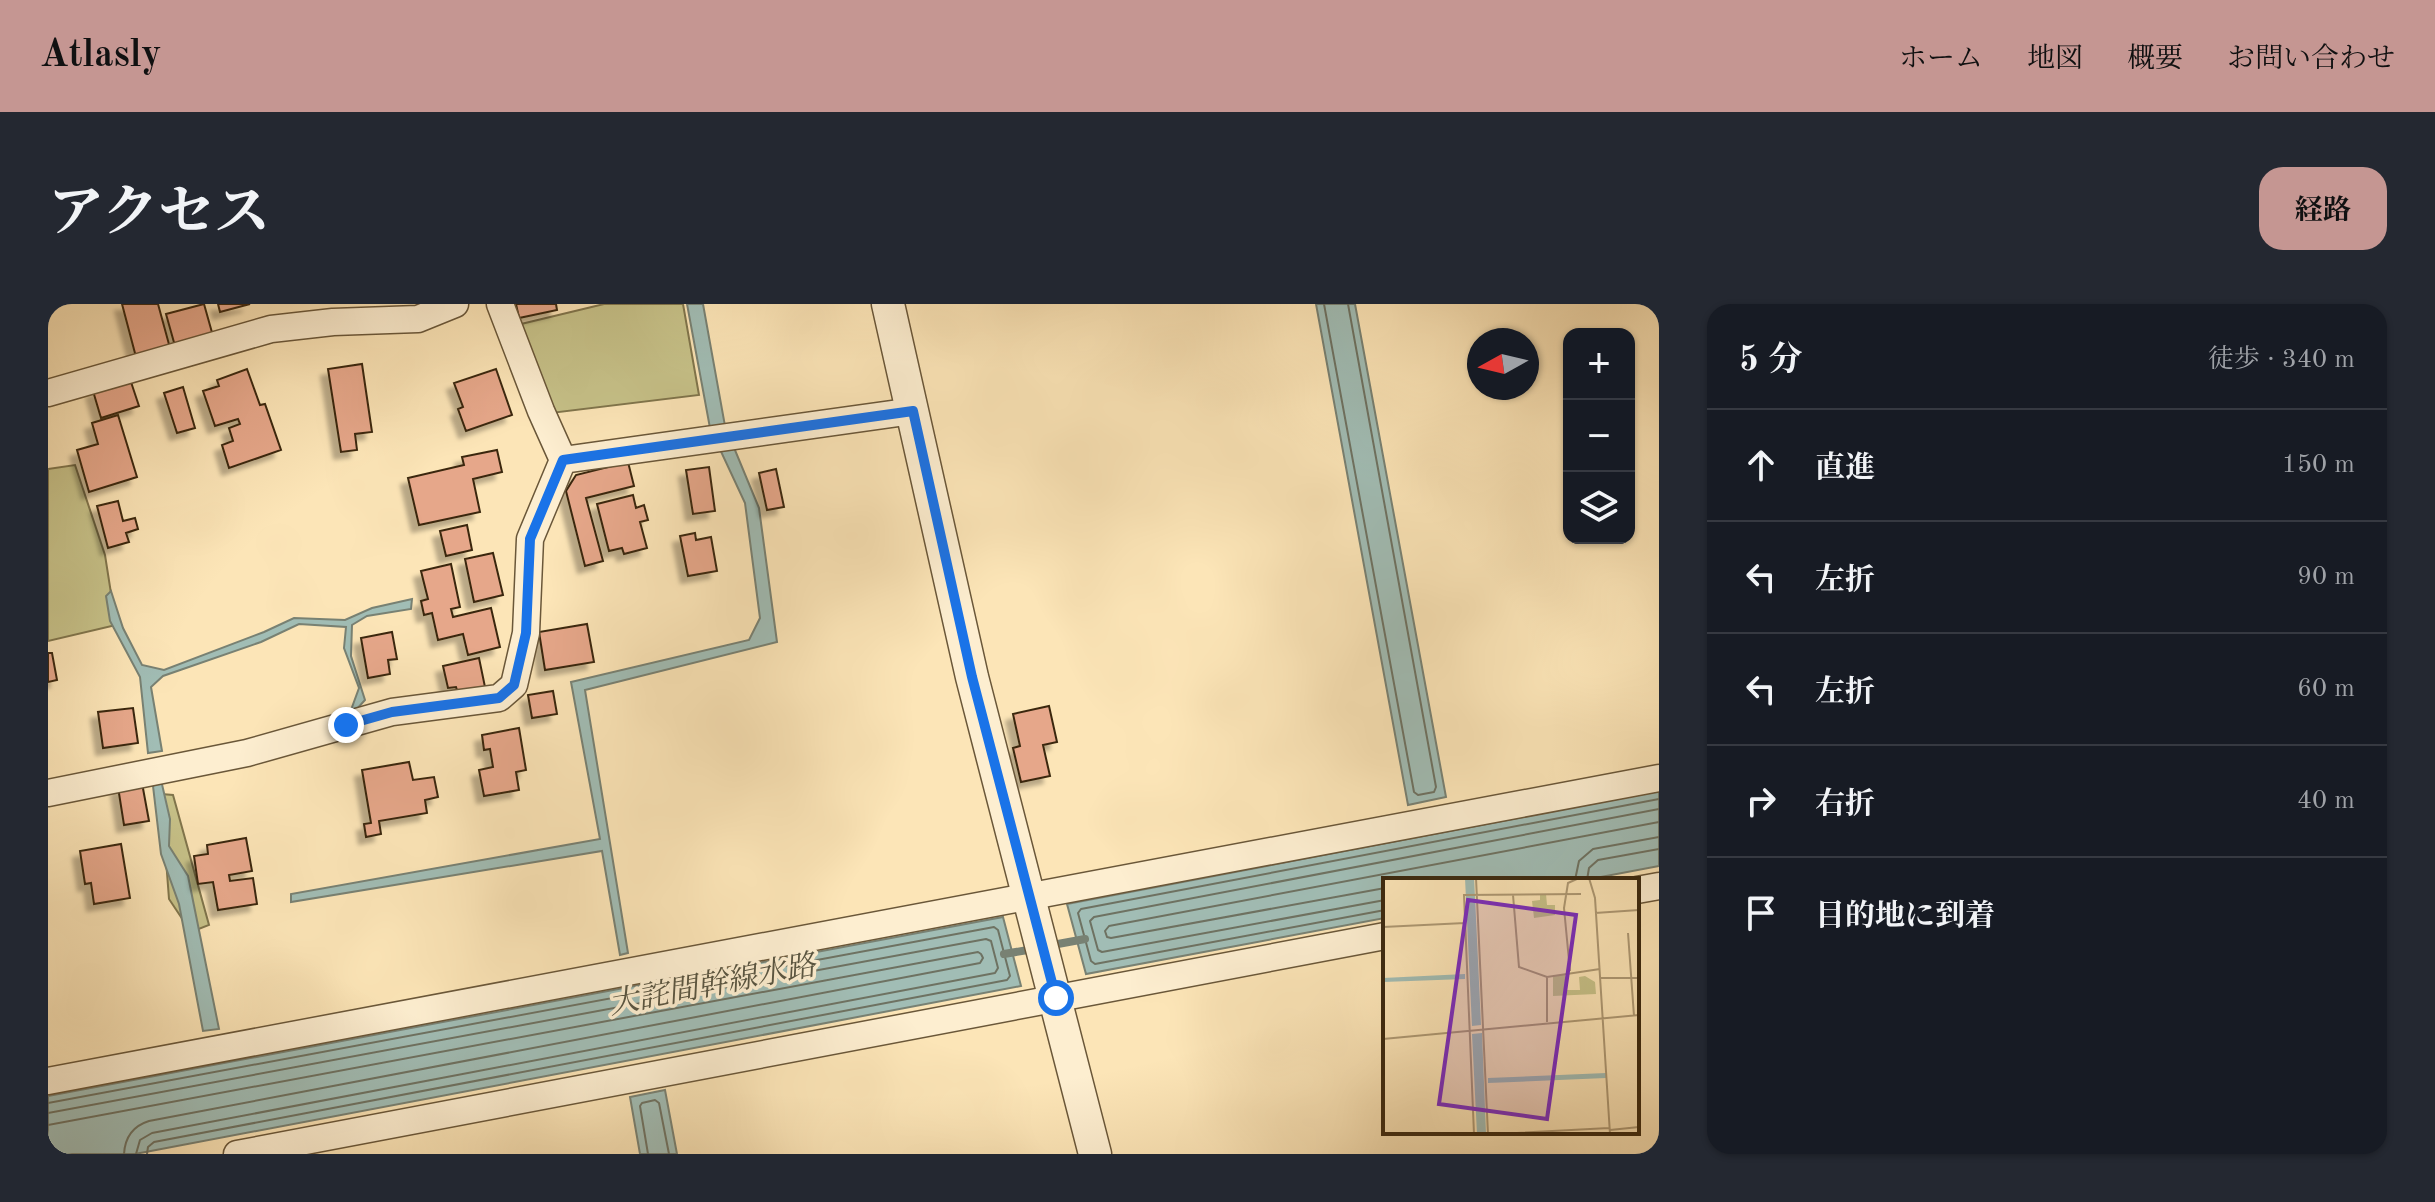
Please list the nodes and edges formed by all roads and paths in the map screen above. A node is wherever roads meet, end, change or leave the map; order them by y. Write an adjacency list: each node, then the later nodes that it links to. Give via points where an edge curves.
1 (455, 304): 4 (street, via 418,319 271,329)
2 (500, 304): 6 (street)
3 (888, 304): 5 (street)
4 (48, 393)
5 (913, 411): 6 (street); 11 (street, via 972,677)
6 (563, 460): 8 (street, via 530,539 526,633 514,685 499,698 392,712 247,753)
7 (1659, 778): 11 (street)
8 (48, 793)
9 (1659, 886): 10 (street)
10 (1639, 890)
11 (1031, 896): 13 (street); 14 (street)
12 (1383, 936): 13 (street)
13 (1056, 998): 15 (street); 16 (street)
14 (48, 1081)
15 (237, 1154)
16 (1095, 1154)

